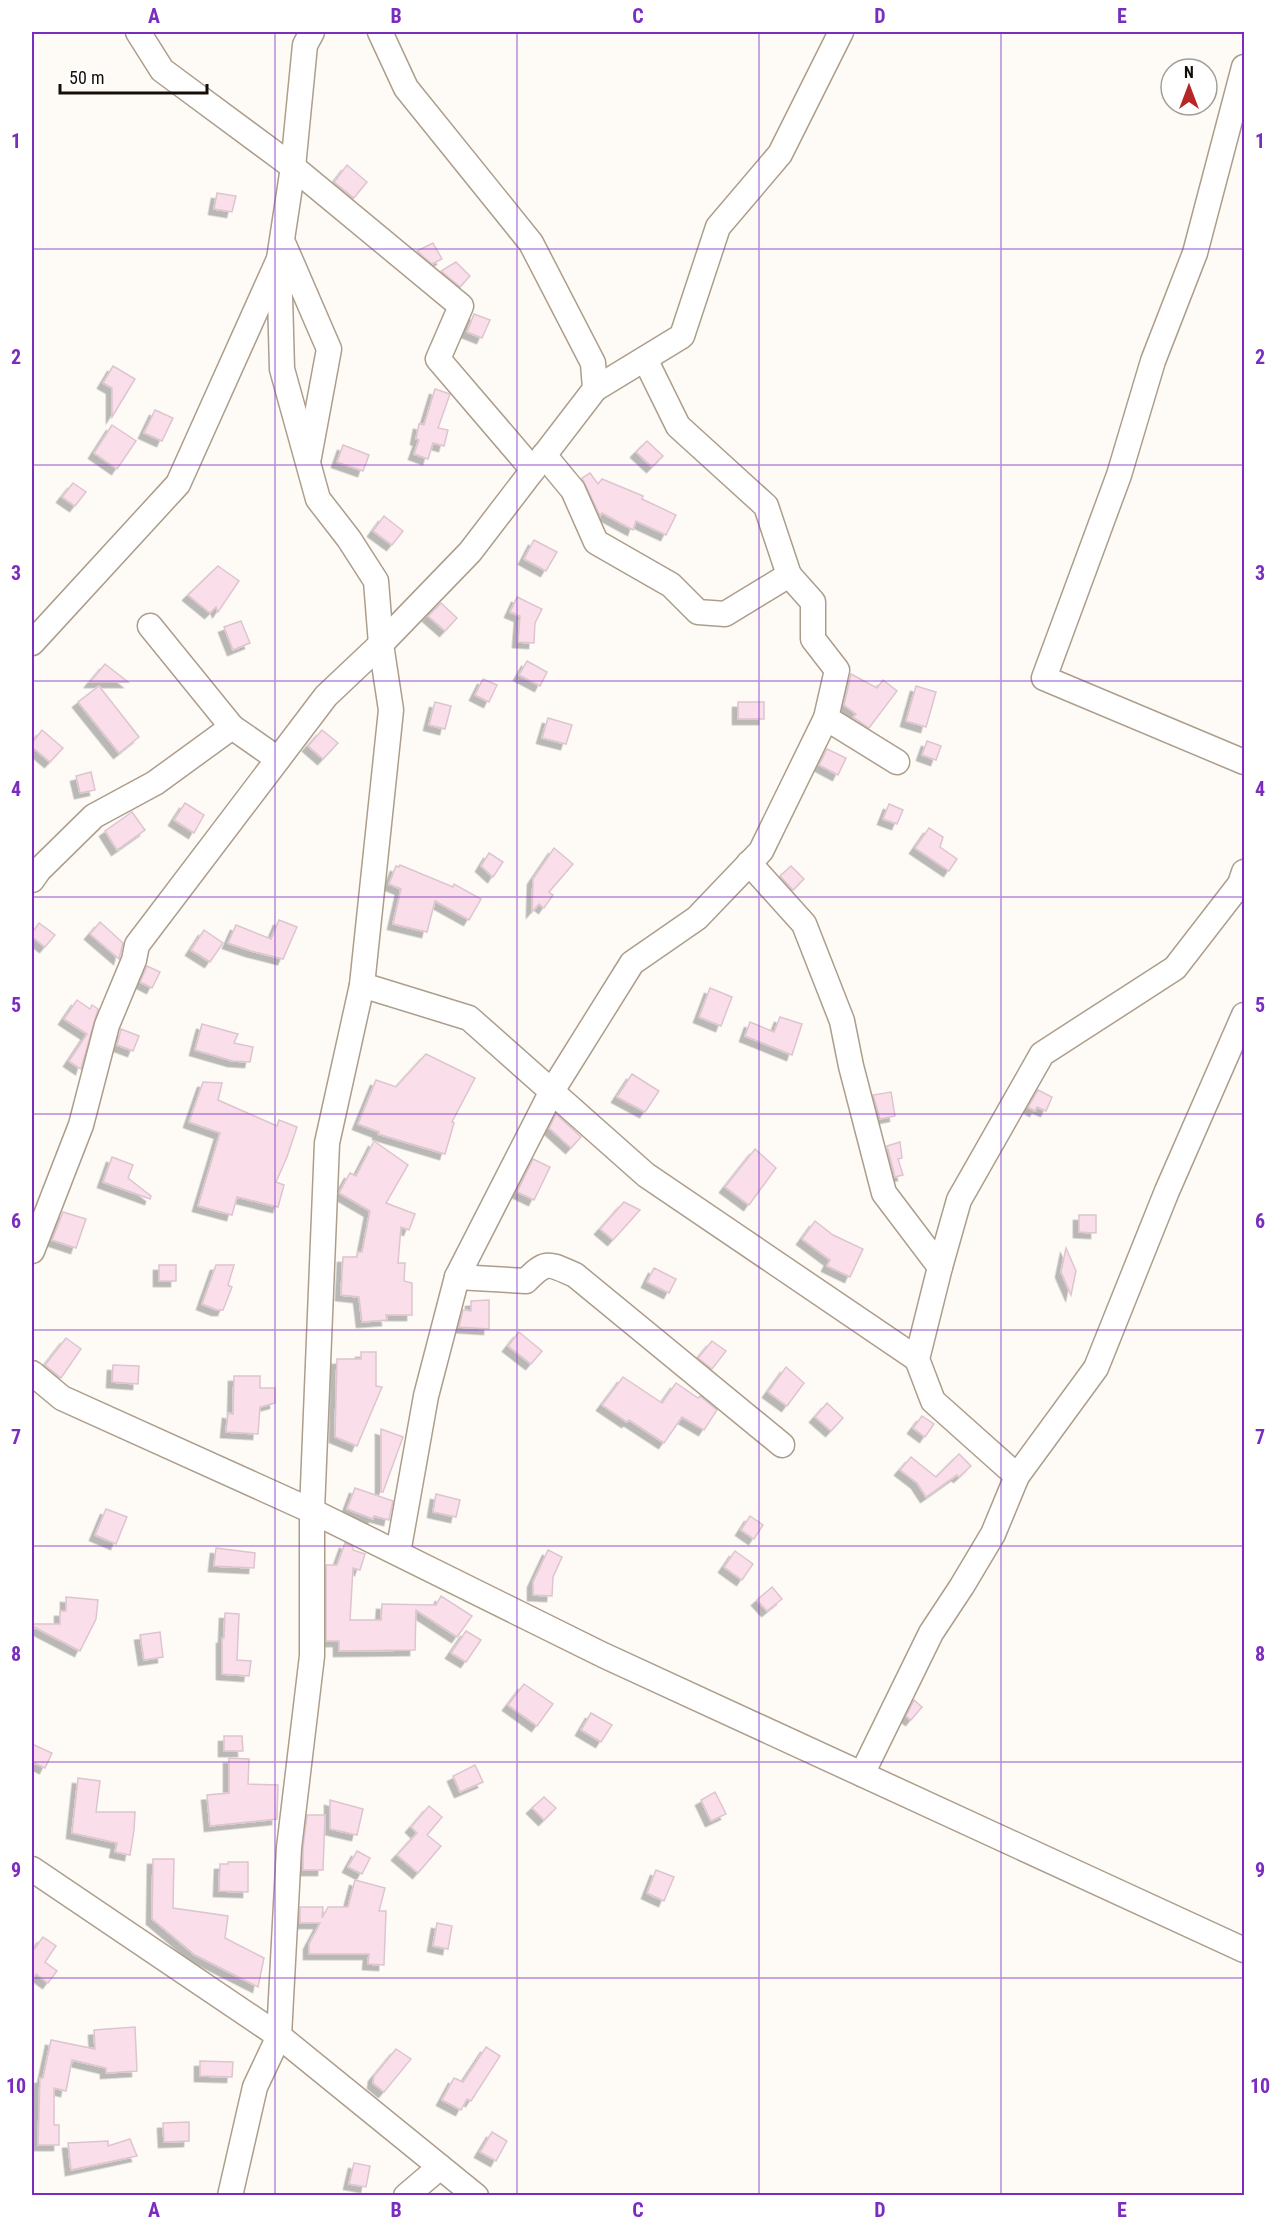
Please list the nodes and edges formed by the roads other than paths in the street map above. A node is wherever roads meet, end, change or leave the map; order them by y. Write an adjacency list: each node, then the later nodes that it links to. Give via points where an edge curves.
1 (138, 32): 6 (street, via 162,70)
2 (312, 32): 6 (street, via 305,45)
3 (380, 32): 9 (street, via 405,88 531,243 593,363)
4 (841, 32): 8 (street, via 780,154 718,227 682,336)
5 (1245, 67): 20 (street, via 1195,253 1153,361 1119,475 1044,678)
6 (293, 167): 7 (street); 11 (street, via 461,306 438,359)
7 (280, 250): 10 (street, via 282,369); 10 (street, via 328,349); 14 (street, via 178,484)
8 (645, 359): 9 (street); 12 (street, via 678,426 766,506)
9 (595, 389): 11 (street)
10 (308, 462): 15 (street, via 318,499 349,538 375,581)
11 (538, 463): 12 (street, via 573,490 596,542 671,585 698,612 725,614); 15 (street, via 470,552)
12 (789, 575): 16 (street, via 813,602 813,639 837,670)
13 (150, 626): 17 (street)
14 (32, 643)
15 (381, 644): 18 (street, via 326,696); 24 (street, via 391,710)
16 (826, 717): 19 (street); 21 (street, via 761,851)
17 (232, 727): 18 (street); 23 (street, via 155,783 94,816)
18 (278, 759): 27 (street, via 137,945 107,1025 81,1125)
19 (897, 762)
20 (1245, 762)
21 (749, 863): 26 (street, via 697,918 632,963); 28 (street, via 804,924 842,1021 884,1193)
22 (1245, 872): 28 (street, via 1240,884 1175,968 1042,1054 959,1200)
23 (32, 880)
24 (362, 985): 26 (street, via 469,1018); 34 (street, via 327,1143)
25 (1245, 1015): 33 (street, via 1167,1191 1096,1368)
26 (552, 1091): 29 (street); 30 (street, via 646,1174)
27 (32, 1251)
28 (940, 1267): 30 (street)
29 (457, 1277): 32 (street, via 526,1281 539,1267 551,1265 575,1275); 35 (street, via 426,1396)
30 (917, 1359): 33 (street, via 933,1401)
31 (32, 1373): 34 (street, via 62,1398)
32 (782, 1445)
33 (1017, 1476): 36 (street, via 993,1534 931,1633)
34 (312, 1511): 35 (street); 39 (street, via 312,1656 289,1848)
35 (398, 1553): 36 (street, via 603,1655)
36 (862, 1774): 38 (street)
37 (32, 1869): 39 (street)
38 (1245, 1950)
39 (279, 2036): 40 (street); 41 (street, via 255,2087)
40 (440, 2167): 42 (street); 43 (street)
41 (230, 2196)
42 (406, 2196)
43 (476, 2196)

